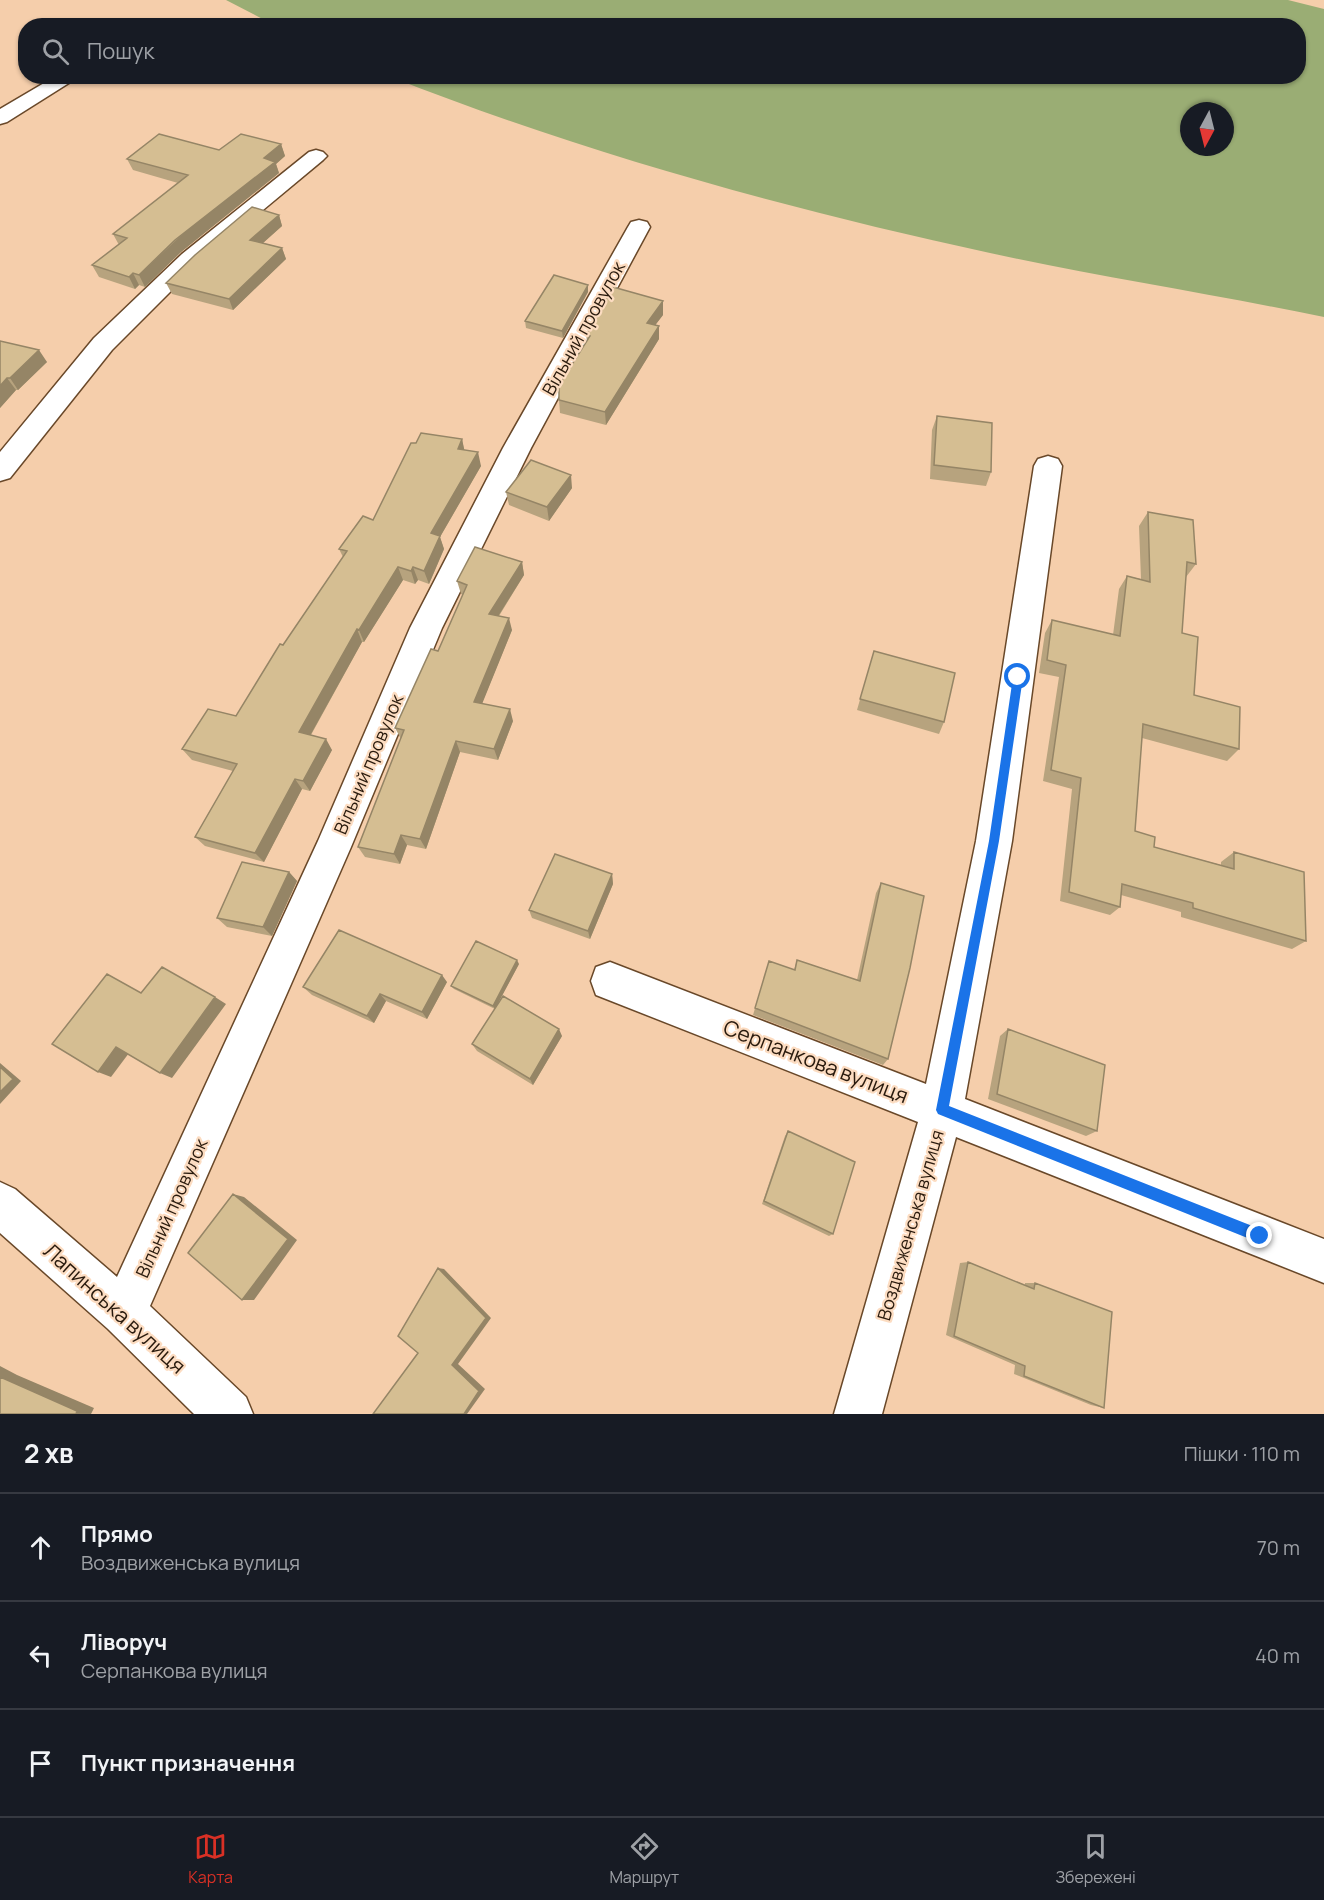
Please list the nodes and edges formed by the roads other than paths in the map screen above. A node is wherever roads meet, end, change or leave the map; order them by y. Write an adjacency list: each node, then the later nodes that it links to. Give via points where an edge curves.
1 (57, 84): 2 (street)
2 (0, 118)
3 (316, 156): 6 (street, via 190,259 103,344)
4 (639, 227): 11 (street, Вільний провулок, via 517,448 426,628 333,847)
5 (1048, 466): 8 (street, Воздвиженська вулиця, via 994,841)
6 (0, 471)
7 (610, 981): 8 (street, Серпанкова вулиця)
8 (942, 1110): 10 (street, Серпанкова вулиця); 13 (street, Воздвиженська вулиця)
9 (0, 1204): 11 (street, Лапинська вулиця)
10 (1324, 1261)
11 (124, 1313): 12 (street, Лапинська вулиця)
12 (229, 1414)
13 (858, 1414)

